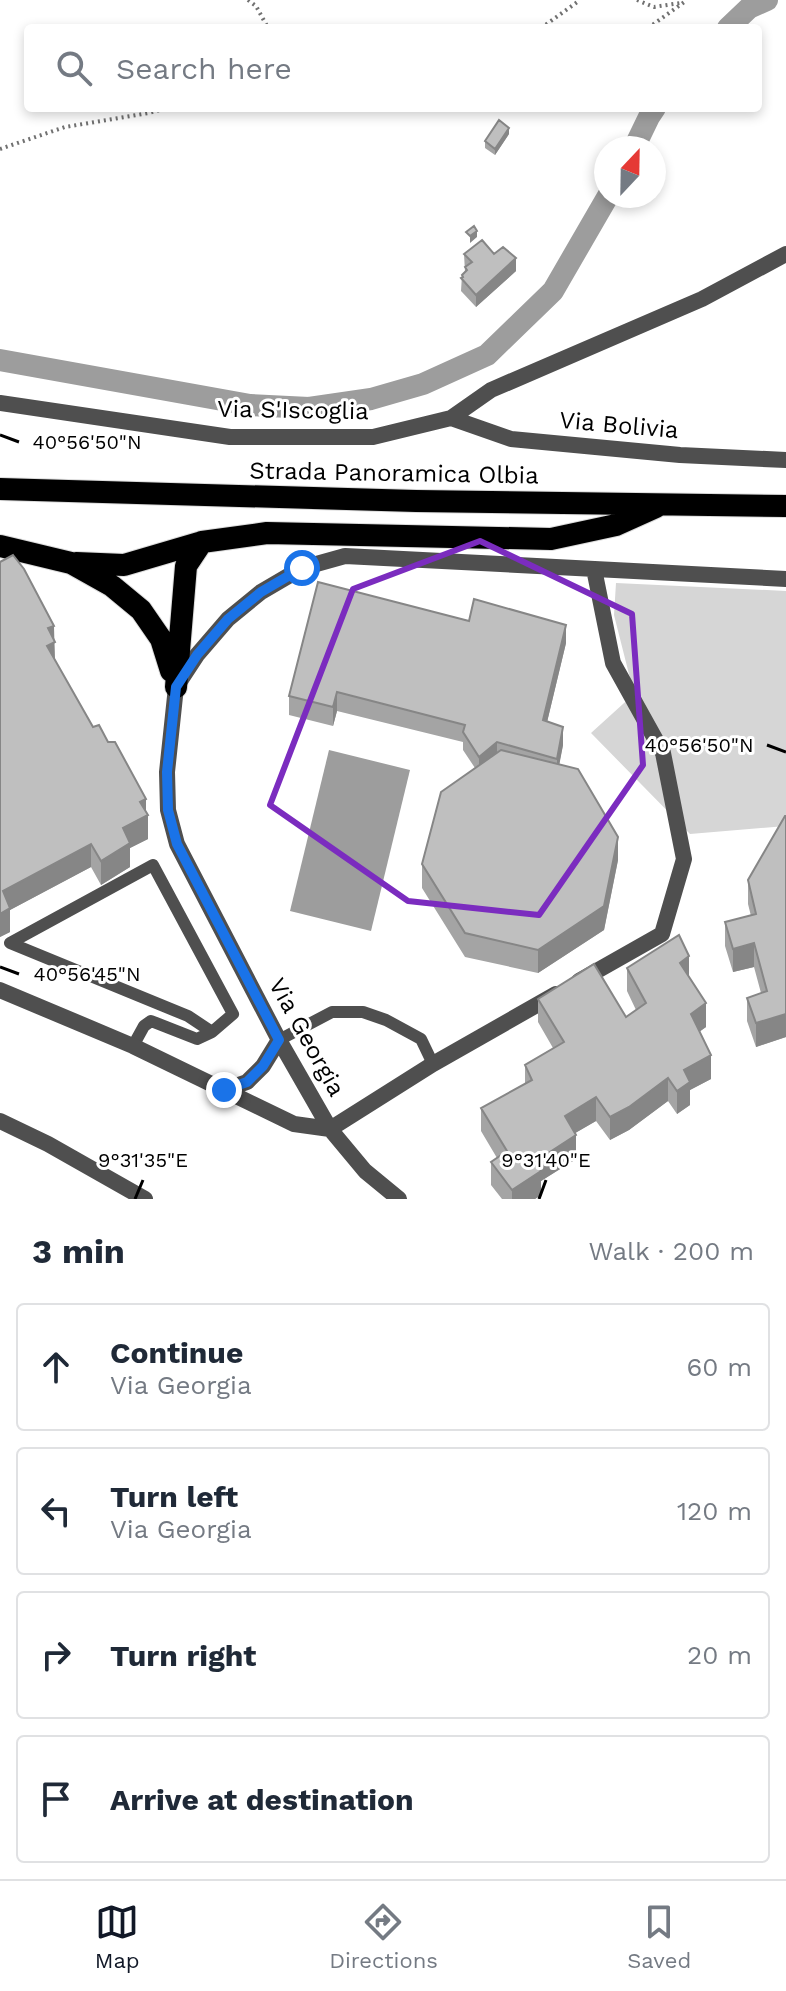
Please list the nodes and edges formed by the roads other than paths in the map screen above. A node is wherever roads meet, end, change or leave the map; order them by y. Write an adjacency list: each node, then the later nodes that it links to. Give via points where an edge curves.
1 (786, 254): 3 (street, Via S'Iscoglia, via 702,299 491,390)
2 (0, 403): 3 (street, Via S'Iscoglia, via 230,437 373,437)
3 (451, 418): 4 (street, Via Bolivia, via 511,439)
4 (786, 460)
5 (0, 489): 7 (highway, Strada Panoramica Olbia)
6 (786, 491): 8 (highway)
7 (662, 504): 8 (highway, Strada Panoramica Olbia); 10 (highway, via 616,525 551,539 267,533)
8 (736, 505): 9 (highway, Strada Panoramica Olbia)
9 (786, 506)
10 (202, 542): 12 (highway, via 124,565); 15 (highway, via 186,566)
11 (0, 546): 12 (highway)
12 (71, 563): 15 (highway, via 141,610 161,639)
13 (594, 569): 14 (street, Via Georgia); 15 (street, Via Georgia, via 345,556 302,568 228,619); 20 (street, Via Georgia, via 613,663 663,753 684,859 662,934)
14 (786, 579)
15 (176, 687): 18 (street, Via Georgia, via 167,772 168,810 177,844)
16 (0, 990): 19 (street)
17 (212, 1032): 17 (lane, via 233,1014 153,865 10,943 188,1016); 19 (lane, via 197,1039 151,1021)
18 (279, 1040): 20 (lane, via 332,1012 363,1012 421,1039); 21 (street, via 247,1082); 23 (street, Via Georgia)
19 (133, 1046): 21 (street)
20 (433, 1064): 23 (street, Via Georgia)
21 (224, 1090): 23 (street, via 294,1124)
22 (0, 1121): 24 (street)
23 (330, 1129): 25 (street, via 365,1171)
24 (145, 1199)
25 (399, 1199)

